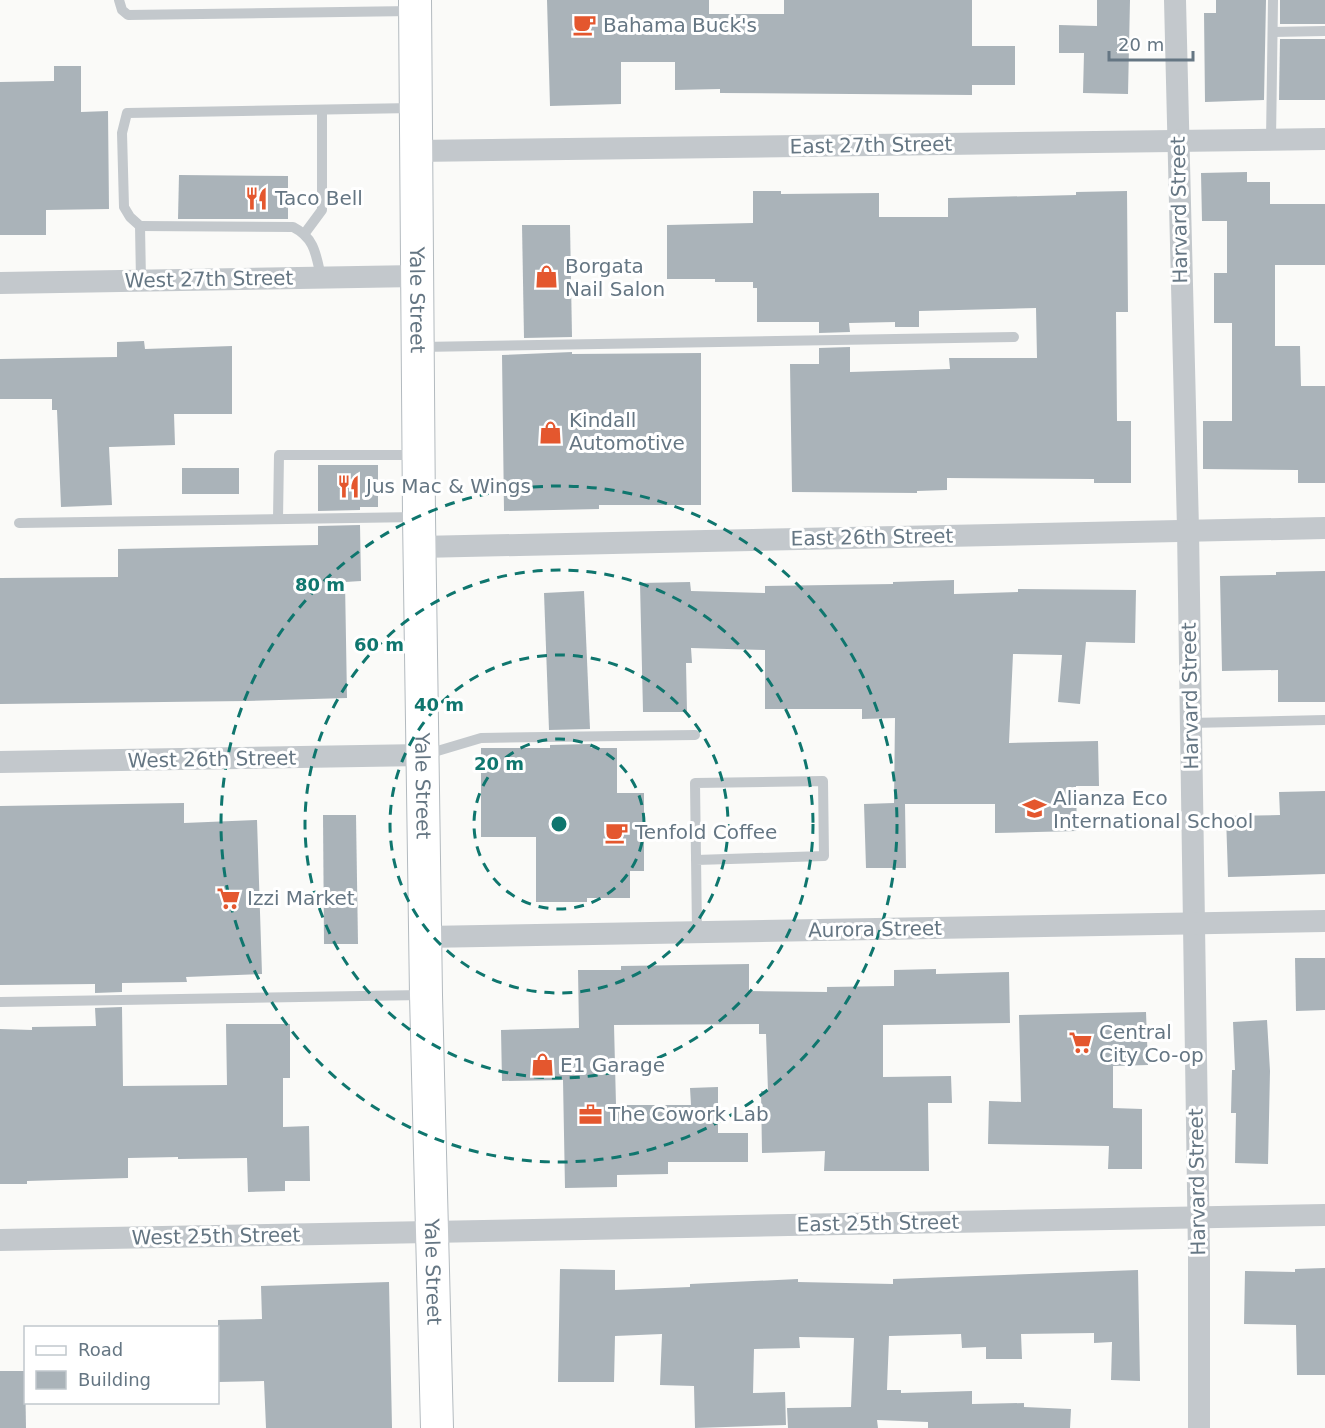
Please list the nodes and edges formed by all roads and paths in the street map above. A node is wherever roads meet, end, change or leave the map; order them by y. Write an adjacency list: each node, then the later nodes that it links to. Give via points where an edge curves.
1 (119, 0): 4 (lane, via 128,15)
2 (1175, 0): 11 (street, Harvard Street)
3 (1273, 0): 6 (lane)
4 (415, 6): 7 (main road, Yale Street)
5 (1325, 31): 6 (lane)
6 (1272, 32): 10 (lane)
7 (416, 108): 8 (lane); 12 (main road, Yale Street)
8 (322, 110): 13 (lane, via 127,113 122,133 124,207); 14 (lane, via 322,210)
9 (1325, 139): 10 (street, East 27th Street)
10 (1271, 140): 11 (street, East 27th Street)
11 (1178, 141): 12 (street, East 27th Street); 25 (street, Harvard Street)
12 (416, 151): 15 (main road, Yale Street)
13 (140, 226): 14 (lane, via 293,227); 17 (lane)
14 (305, 233): 16 (lane, via 315,248)
15 (417, 276): 16 (street, West 27th Street); 20 (main road, Yale Street)
16 (321, 277): 17 (street, West 27th Street)
17 (141, 280): 18 (street, West 27th Street)
18 (0, 283)
19 (1014, 337): 20 (lane)
20 (418, 347): 21 (main road, Yale Street)
21 (418, 455): 22 (lane, via 279,455); 26 (main road, Yale Street)
22 (278, 519): 23 (lane); 26 (lane)
23 (19, 523)
24 (1325, 528): 25 (street, East 26th Street)
25 (1188, 529): 26 (street, East 26th Street); 28 (street, Harvard Street)
26 (419, 532): 30 (main road, Yale Street)
27 (1325, 720): 28 (lane)
28 (1190, 723): 34 (street, Harvard Street)
29 (695, 735): 30 (lane, via 481,738)
30 (423, 755): 31 (street, West 26th Street); 36 (main road, Yale Street)
31 (0, 762)
32 (696, 860): 32 (lane, via 695,783 823,781 824,856); 35 (lane)
33 (1325, 921): 34 (street, Aurora Street)
34 (1192, 923): 35 (street, Aurora Street); 40 (street, Harvard Street)
35 (698, 932): 36 (street, Aurora Street)
36 (425, 937): 37 (main road, Yale Street)
37 (426, 995): 38 (lane); 41 (main road, Yale Street)
38 (0, 1002)
39 (1325, 1215): 40 (street, East 25th Street)
40 (1198, 1217): 41 (street, East 25th Street); 44 (street, Harvard Street)
41 (431, 1232): 42 (street, West 25th Street); 43 (main road, Yale Street)
42 (0, 1240)
43 (437, 1428)
44 (1199, 1428)

